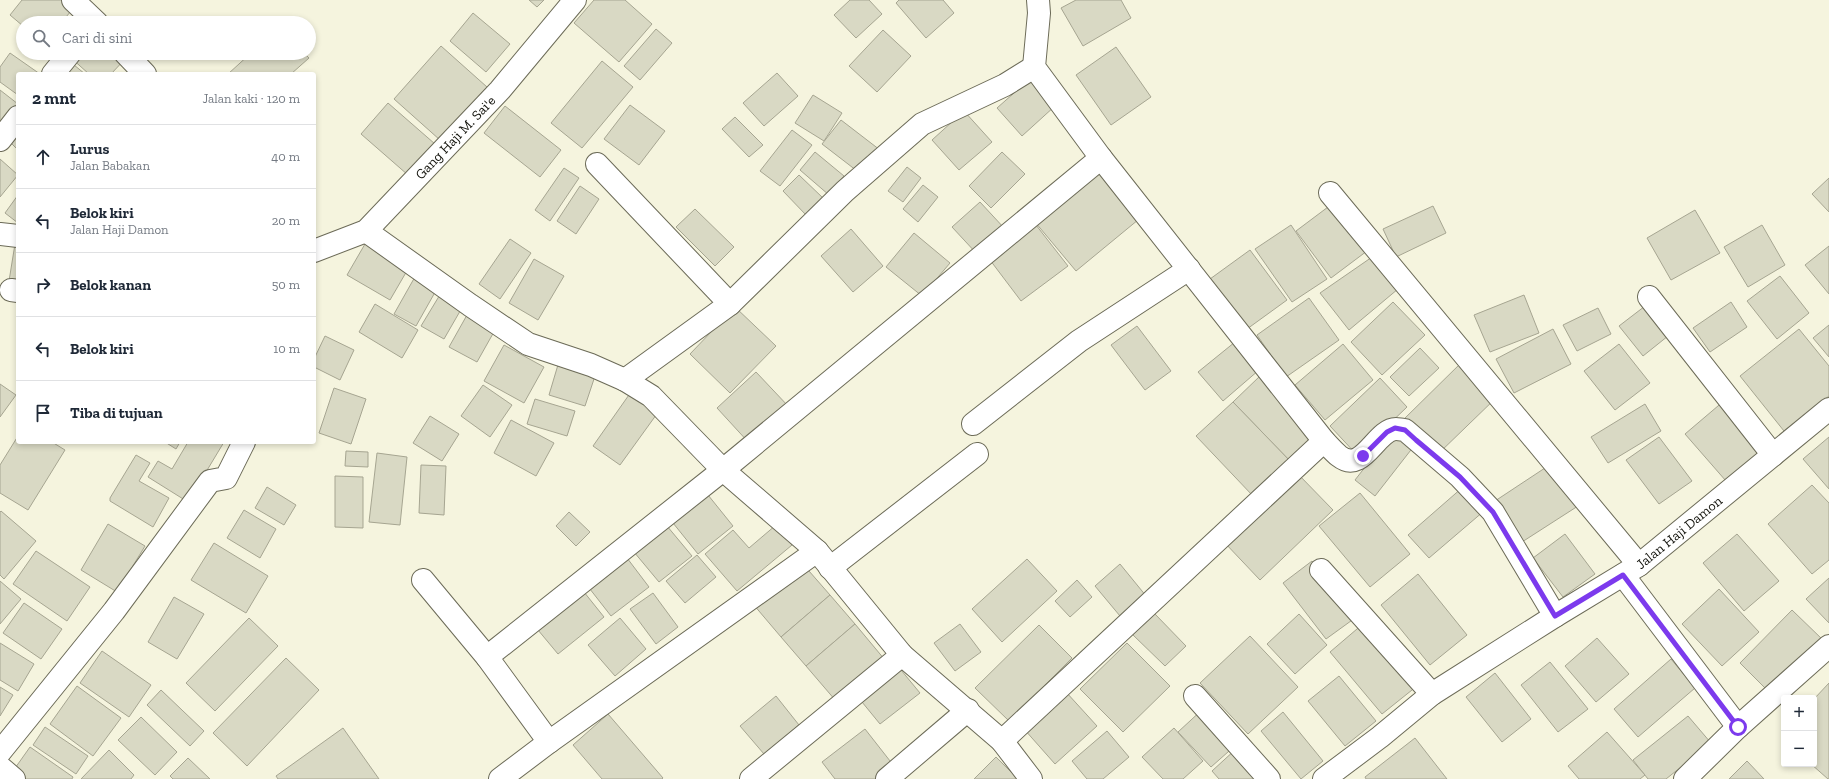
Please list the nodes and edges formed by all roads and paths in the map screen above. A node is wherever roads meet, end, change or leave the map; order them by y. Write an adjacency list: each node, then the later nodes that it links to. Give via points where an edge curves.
1 (73, 0): 4 (street)
2 (575, 0): 15 (street, Gang Haji M. Sai'e, via 500,90)
3 (1038, 0): 7 (street)
4 (89, 16)
5 (64, 60): 8 (street)
6 (132, 60): 9 (street)
7 (1034, 67): 12 (street); 21 (street, via 1005,85 922,124 845,191)
8 (55, 72)
9 (143, 72)
10 (16, 120): 11 (street)
11 (0, 140)
12 (1101, 158): 19 (street); 29 (street)
13 (596, 164): 21 (street)
14 (1330, 193): 33 (street)
15 (366, 231): 18 (street, Gang Haji M. Sai'e); 22 (street, via 528,344 591,365)
16 (0, 234): 17 (street)
17 (16, 236)
18 (316, 250)
19 (1189, 269): 24 (street, via 1079,341); 25 (street)
20 (1649, 297): 28 (street)
21 (730, 304): 22 (street)
22 (625, 380): 29 (street, via 651,396)
23 (1829, 409): 28 (street, Jalan Haji Damon)
24 (973, 424)
25 (1324, 440): 35 (street, via 1346,460 1355,460 1363,456 1387,432 1395,428 1405,430 1460,477 1493,512); 43 (street)
26 (243, 444): 45 (street, via 226,478 210,481 114,611)
27 (977, 454): 31 (street)
28 (1773, 454): 33 (street, Jalan Haji Damon)
29 (723, 470): 30 (street); 38 (street)
30 (817, 551): 31 (street); 44 (street)
31 (830, 568): 37 (street)
32 (1321, 570): 39 (street)
33 (1631, 570): 35 (street, Jalan Haji Damon); 42 (street)
34 (423, 580): 38 (street)
35 (1555, 616): 39 (street, Jalan Haji Damon)
36 (1829, 646): 42 (street)
37 (902, 655): 41 (street); 49 (street)
38 (487, 657): 44 (street)
39 (1432, 694): 53 (street, Jalan Haji Damon)
40 (1195, 696): 52 (street)
41 (968, 710): 43 (street); 50 (street)
42 (1738, 727): 54 (street)
43 (1002, 741): 51 (street)
44 (549, 742): 48 (street)
45 (0, 752)
46 (0, 767): 47 (street)
47 (14, 779)
48 (500, 779)
49 (751, 779)
50 (887, 779)
51 (1031, 779)
52 (1269, 779)
53 (1324, 779)
54 (1685, 779)

